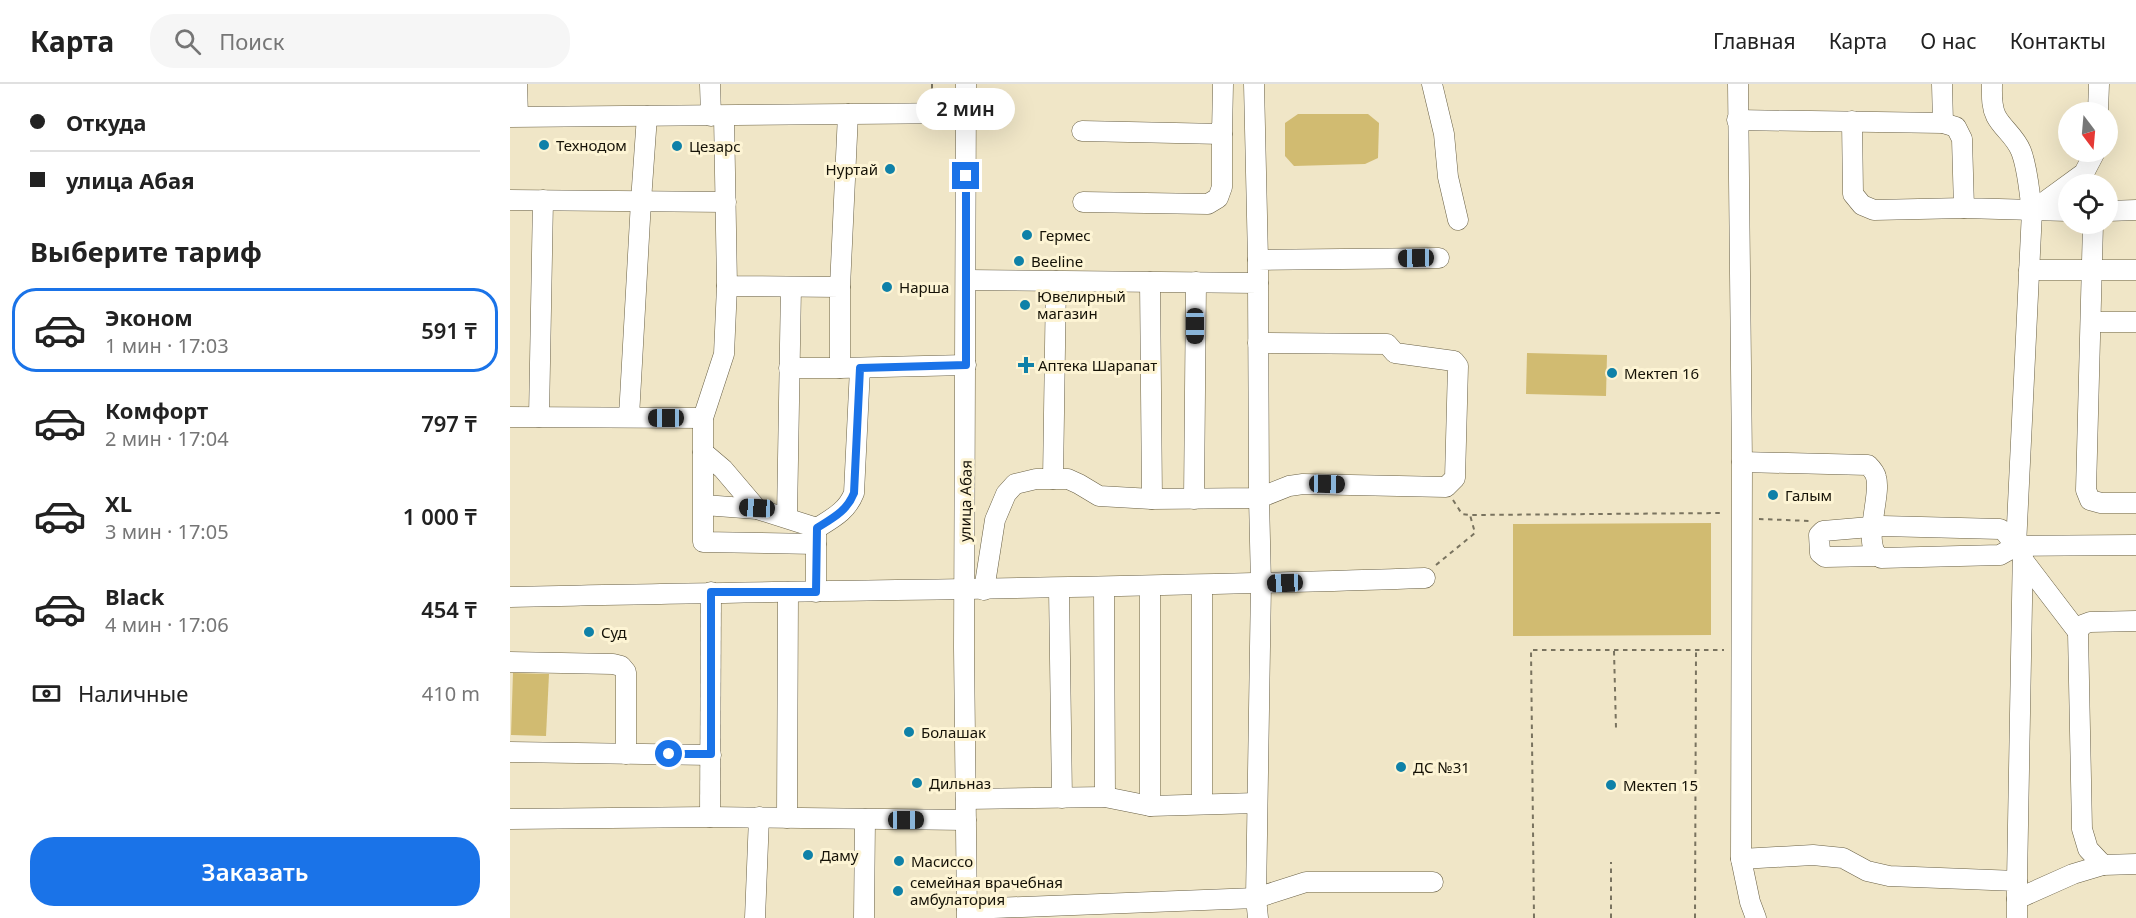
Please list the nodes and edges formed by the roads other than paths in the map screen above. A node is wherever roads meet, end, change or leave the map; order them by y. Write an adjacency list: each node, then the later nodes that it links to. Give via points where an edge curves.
1 (517, 84): 16 (street)
2 (710, 84): 15 (street)
3 (966, 84): 12 (street, улица Абая)
4 (1223, 84): 21 (street)
5 (1254, 84): 36 (street)
6 (1432, 84): 33 (street)
7 (1738, 84): 17 (street)
8 (1942, 84): 19 (street)
9 (1992, 84): 30 (street, via 1992,105 1997,118 2020,150)
10 (2099, 84): 11 (street)
11 (2098, 102)
12 (966, 113): 13 (street); 40 (street, улица Абая)
13 (848, 114): 15 (street); 47 (street)
14 (647, 116): 15 (street); 16 (street); 25 (street)
15 (718, 116): 26 (street)
16 (514, 117)
17 (1737, 120): 18 (street); 60 (street)
18 (1852, 121): 19 (street); 28 (street, via 1853,194 1862,205 1874,210)
19 (1943, 123): 28 (street, via 1956,127 1962,139)
20 (1082, 131): 21 (street)
21 (1222, 134): 27 (street, via 1222,187 1218,198 1208,204)
22 (2090, 162): 30 (street, via 2084,173)
23 (510, 200): 24 (street)
24 (543, 200): 25 (street); 56 (street)
25 (640, 201): 26 (street); 57 (street)
26 (726, 202): 45 (street)
27 (1083, 202)
28 (1964, 208): 30 (street)
29 (2136, 210): 32 (street)
30 (2031, 211): 31 (street); 37 (street)
31 (2058, 211)
32 (2118, 211)
33 (1458, 220)
34 (2093, 234): 38 (street)
35 (1439, 258): 36 (street)
36 (1258, 260): 44 (street)
37 (2029, 270): 38 (street); 72 (street)
38 (2091, 270): 39 (street); 48 (street)
39 (2136, 270)
40 (966, 280): 41 (street); 51 (street, улица Абая)
41 (1056, 281): 42 (street); 61 (street)
42 (1150, 282): 43 (street); 63 (street)
43 (1196, 282): 44 (street); 64 (street)
44 (1258, 283): 50 (street)
45 (727, 286): 46 (street); 58 (street, via 724,354)
46 (791, 287): 47 (street); 52 (street)
47 (840, 287): 53 (street)
48 (2091, 322): 49 (street); 65 (street, via 2086,490 2090,500 2101,503)
49 (2136, 322)
50 (1258, 343): 62 (street); 62 (street, via 1387,344 1395,353 1454,361 1458,366 1455,478 1446,487 1303,484)
51 (966, 365): 54 (street); 80 (street, улица Абая)
52 (789, 368): 53 (street); 68 (street)
53 (840, 368): 54 (street)
54 (860, 368): 70 (street, via 854,493 850,505)
55 (510, 417): 56 (street)
56 (539, 417): 57 (street)
57 (629, 417): 58 (street)
58 (703, 418): 59 (street)
59 (703, 452): 66 (street); 67 (street)
60 (1742, 462): 69 (street, via 1869,465 1877,478); 103 (street)
61 (1053, 479): 63 (street, via 1068,480 1099,496); 80 (street, via 1026,480 1015,484 1006,494)
62 (1258, 498): 64 (street); 75 (street)
63 (1152, 499): 64 (street)
64 (1194, 499)
65 (2136, 503)
66 (704, 505): 67 (street); 70 (street, via 703,542)
67 (757, 508): 68 (street)
68 (787, 517): 70 (street)
69 (1872, 528): 72 (street, via 2000,529); 73 (street); 73 (street, via 1823,531 1820,553 1825,557)
70 (816, 536): 83 (street)
71 (2136, 545): 72 (street)
72 (2021, 551): 73 (street, via 1881,558); 86 (street); 107 (street)
73 (1874, 552)
74 (1425, 578): 75 (street)
75 (1261, 584): 76 (street); 94 (street)
76 (1202, 585): 77 (street); 95 (street)
77 (1150, 586): 78 (street); 96 (street)
78 (1104, 587): 79 (street); 91 (street)
79 (1059, 588): 80 (street); 92 (street)
80 (974, 590): 83 (street); 93 (street, улица Абая)
81 (711, 592): 82 (street); 84 (street); 90 (street)
82 (788, 592): 83 (street); 99 (street)
83 (816, 592)
84 (510, 597)
85 (2136, 621): 86 (street, via 2090,622)
86 (2078, 632): 105 (street, via 2082,829 2088,849)
87 (510, 662): 89 (street, via 621,666 626,672)
88 (510, 752): 89 (street)
89 (626, 754): 90 (street)
90 (711, 754): 97 (street)
91 (1105, 797): 92 (street); 96 (street)
92 (1062, 798): 93 (street)
93 (966, 799): 102 (street, улица Абая)
94 (1257, 803): 95 (street); 108 (street)
95 (1202, 804): 96 (street)
96 (1150, 806)
97 (710, 817): 98 (street); 100 (street)
98 (759, 817): 99 (street); 114 (street)
99 (787, 818): 101 (street)
100 (510, 819)
101 (865, 819): 102 (street); 115 (street)
102 (966, 820): 113 (street, улица Абая)
103 (1741, 859): 107 (street, via 1813,855 1843,858 1867,871); 116 (street)
104 (2136, 864): 105 (street)
105 (2103, 865): 107 (street)
106 (1433, 882): 108 (street, via 1306,882)
107 (2017, 899)
108 (1257, 908): 110 (street)
109 (1150, 910): 110 (street); 111 (street)
110 (1199, 910)
111 (1104, 911): 112 (street)
112 (1064, 912): 113 (street)
113 (967, 914)
114 (755, 918)
115 (864, 918)
116 (1756, 918)

